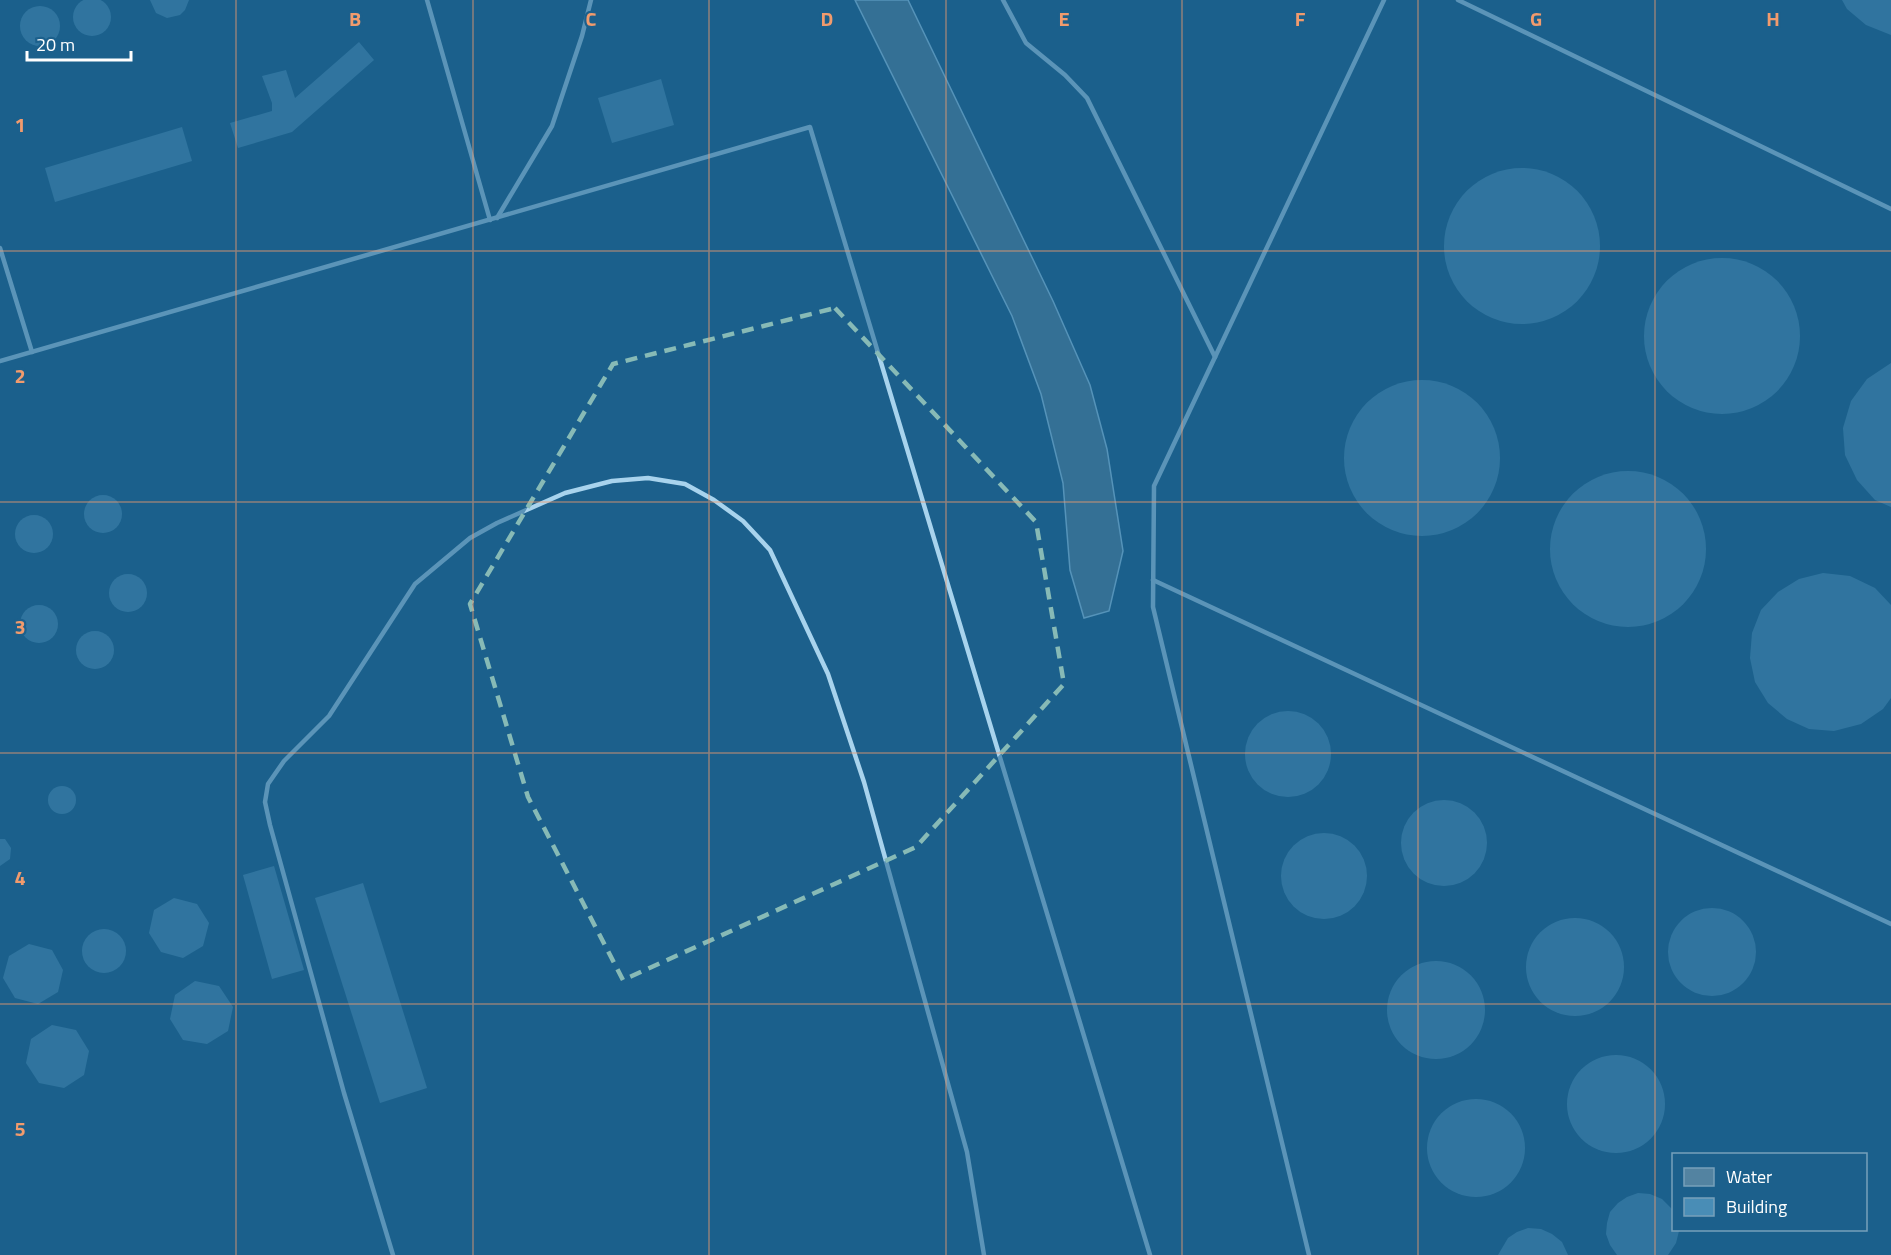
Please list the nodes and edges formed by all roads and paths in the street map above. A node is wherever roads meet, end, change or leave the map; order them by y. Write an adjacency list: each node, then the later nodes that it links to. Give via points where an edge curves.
1 (427, 0): 8 (lane)
2 (591, 0): 7 (lane, via 552,126)
3 (1003, 0): 11 (lane, via 1026,43 1087,98)
4 (1384, 0): 11 (lane)
5 (1458, 0): 6 (lane)
6 (1891, 209)
7 (497, 218): 8 (lane); 17 (lane, via 810,127)
8 (490, 220): 10 (lane)
9 (0, 248): 10 (lane)
10 (32, 352): 12 (lane)
11 (1215, 357): 13 (lane, via 1154,486)
12 (0, 361)
13 (1153, 580): 14 (lane); 18 (lane, via 1153,607)
14 (1891, 924)
15 (393, 1255): 16 (lane, via 270,825 265,802 268,784 284,761 329,716 415,584 470,538 565,493 612,481 648,478 686,484 743,521 770,550 817,647 864,782 967,1152)
16 (984, 1255)
17 (1150, 1255)
18 (1309, 1255)

